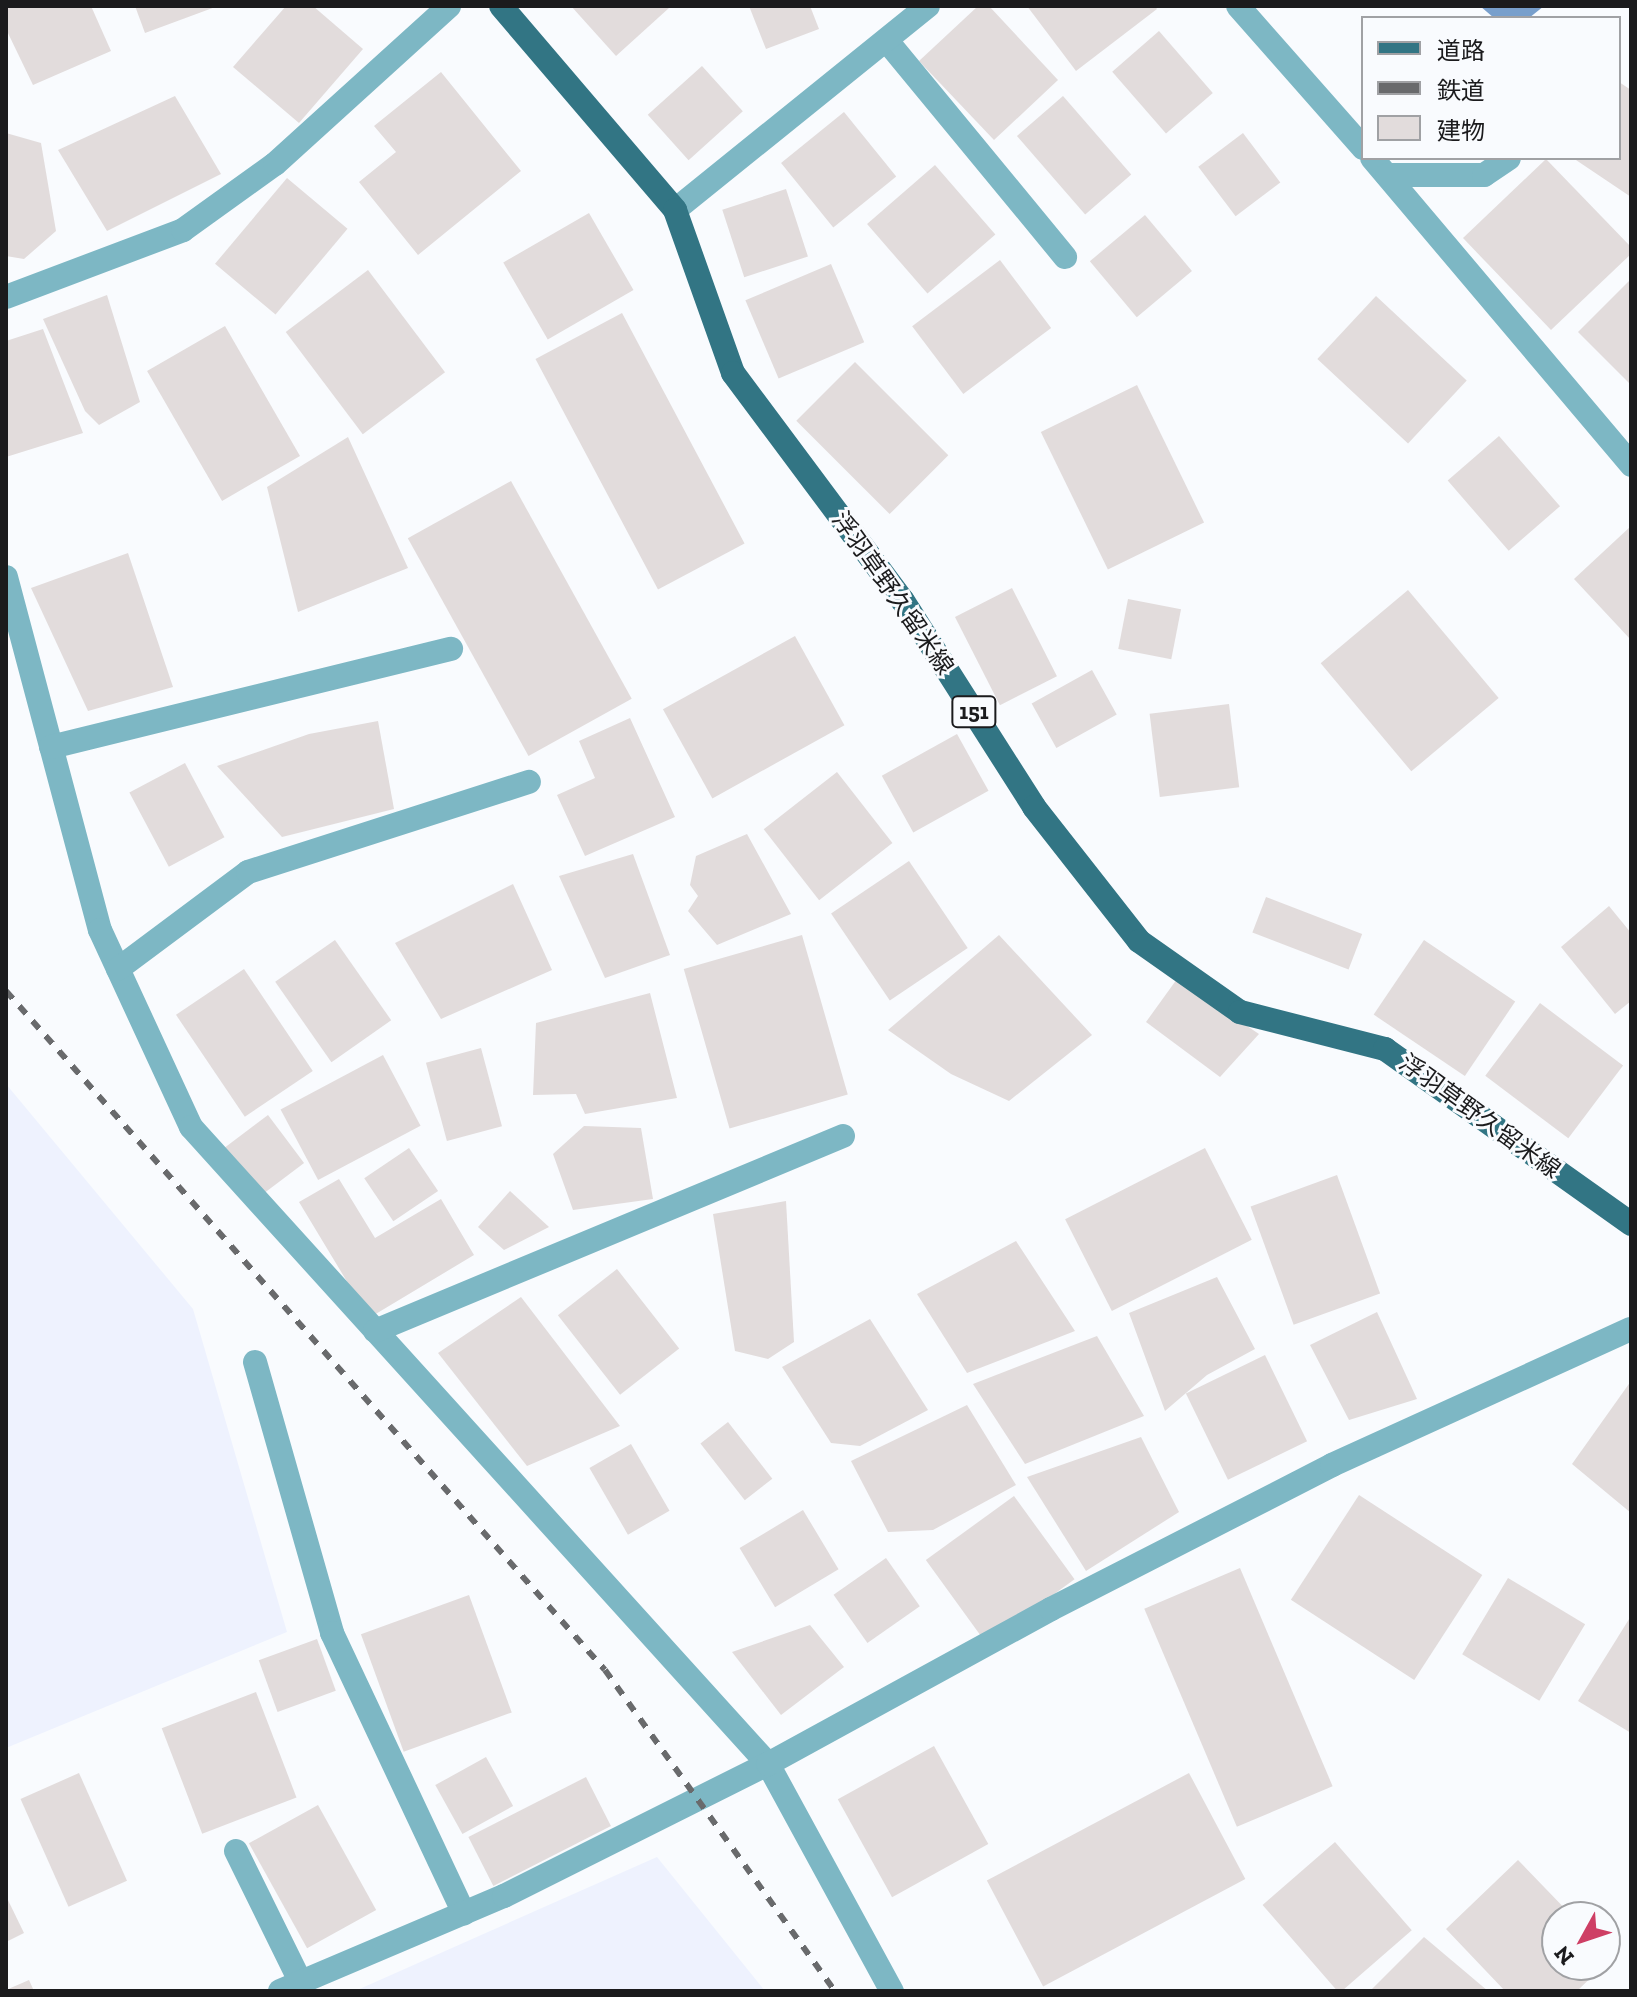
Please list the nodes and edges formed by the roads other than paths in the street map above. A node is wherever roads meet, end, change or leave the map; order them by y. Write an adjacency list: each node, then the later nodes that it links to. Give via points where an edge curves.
1 (449, 6): 11 (street, via 275,164 183,230)
2 (501, 6): 9 (main road, 浮羽草野久留米線 / 151)
3 (1238, 6): 6 (street)
4 (925, 7): 5 (street)
5 (887, 41): 9 (street); 10 (street)
6 (1361, 146)
7 (1506, 160): 8 (street, via 1484,175)
8 (1380, 167): 12 (street)
9 (675, 210): 19 (main road, 浮羽草野久留米線 / 151, via 733,373 903,601 1034,807 1139,941 1240,1012 1385,1049)
10 (1065, 257)
11 (6, 297)
12 (1631, 465)
13 (6, 577): 15 (street)
14 (451, 649): 15 (street)
15 (51, 747): 17 (street, via 100,930)
16 (529, 782): 17 (street, via 248,872)
17 (118, 969): 21 (street, via 191,1127)
18 (843, 1136): 21 (street)
19 (1631, 1224)
20 (1631, 1329): 23 (street, via 1332,1465 1051,1609)
21 (375, 1331): 23 (street)
22 (255, 1362): 25 (street, via 332,1633)
23 (768, 1764): 25 (street); 27 (street)
24 (236, 1851): 26 (street)
25 (464, 1913): 26 (street)
26 (290, 1987)
27 (892, 1991)

